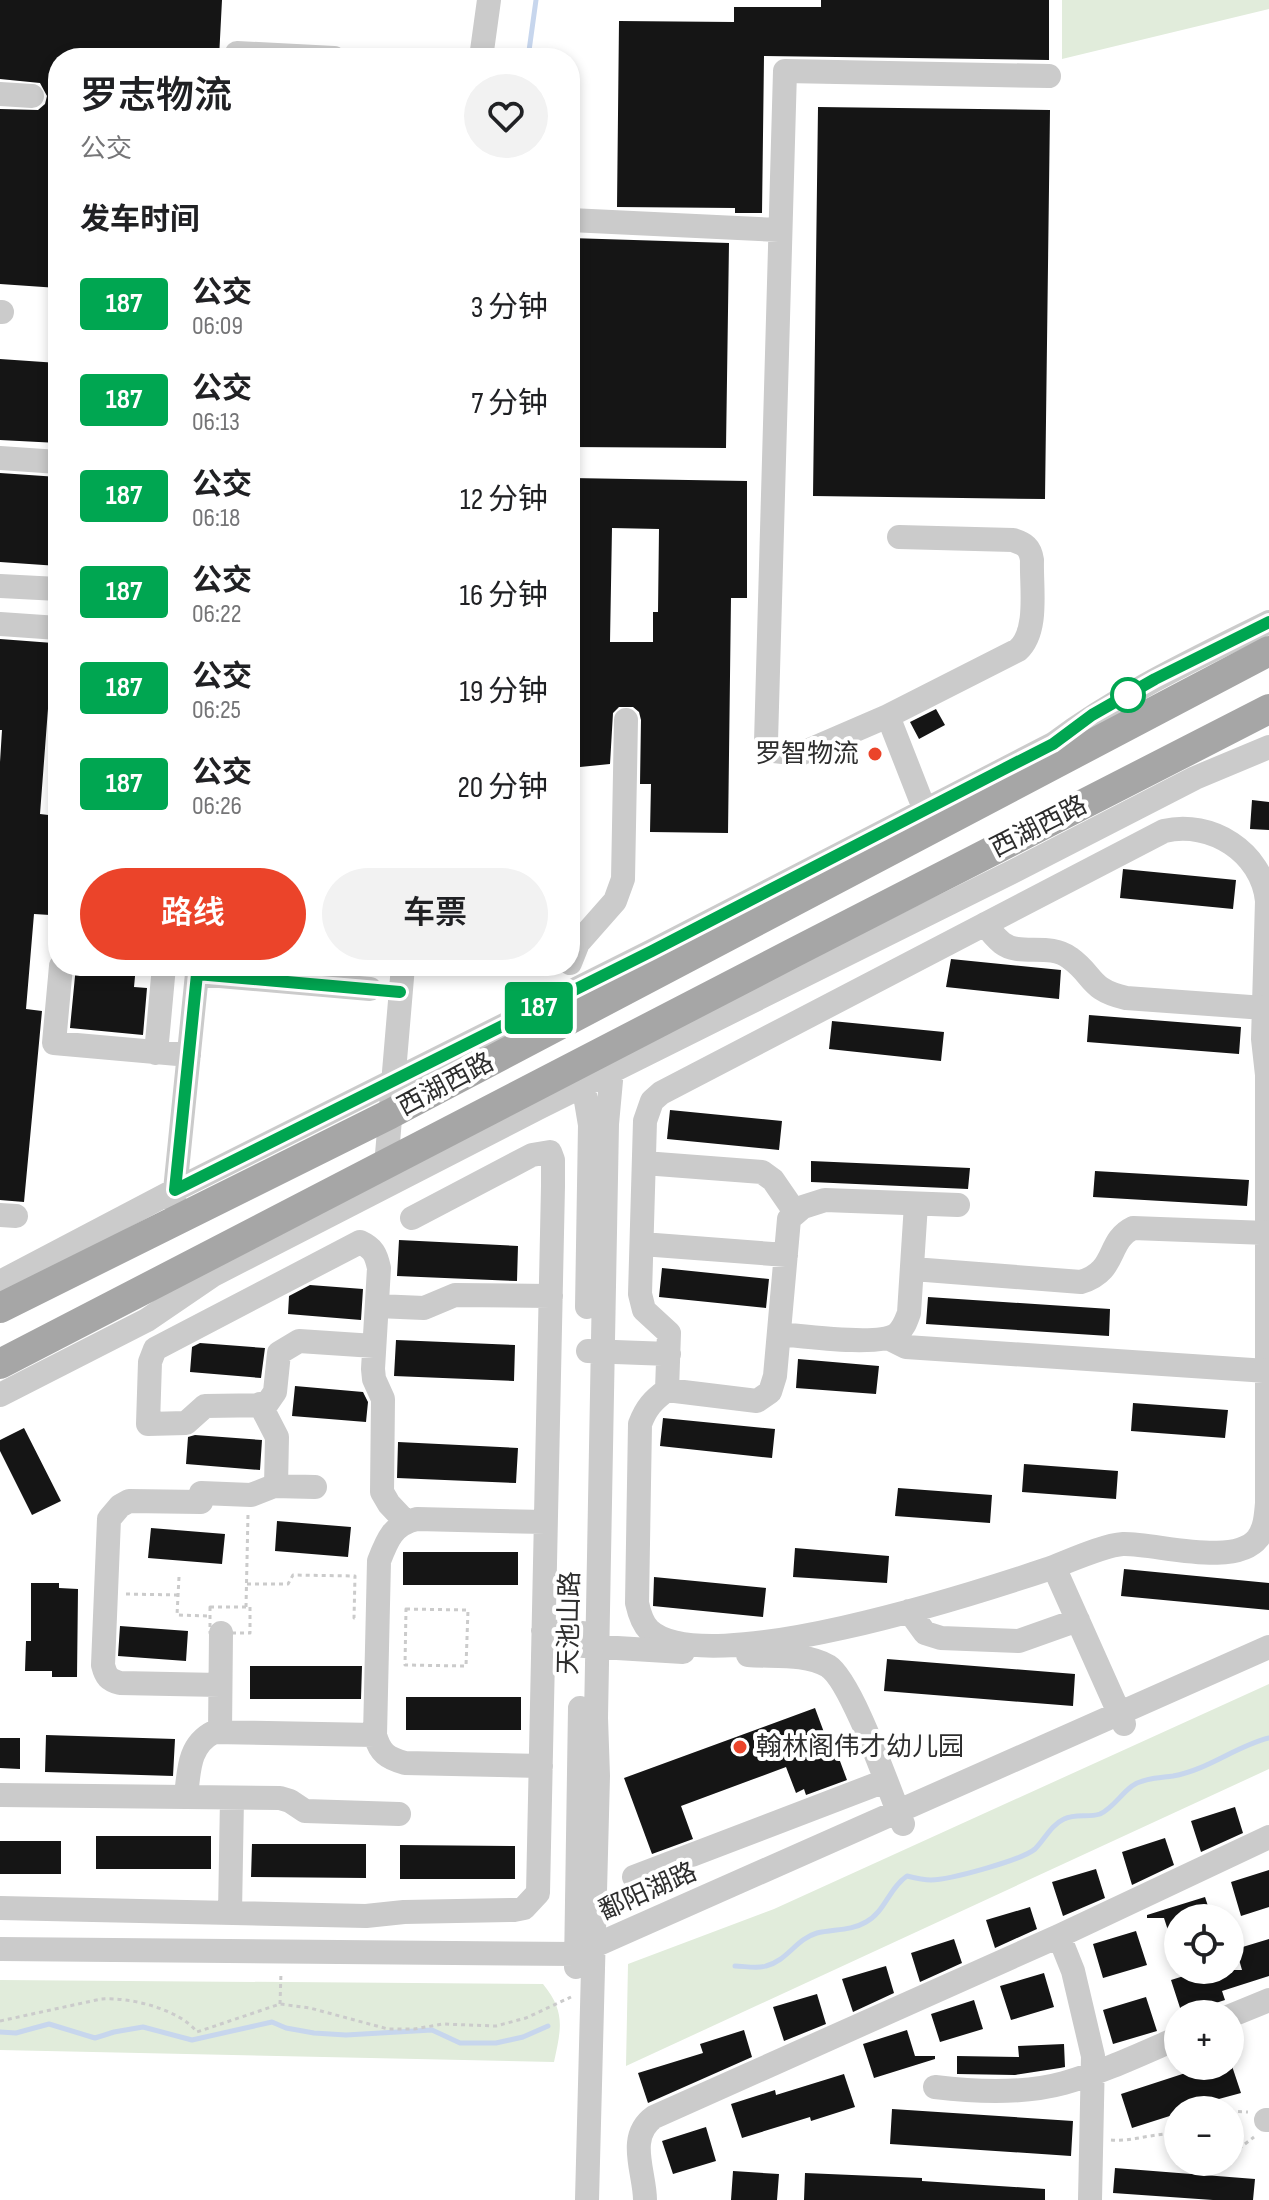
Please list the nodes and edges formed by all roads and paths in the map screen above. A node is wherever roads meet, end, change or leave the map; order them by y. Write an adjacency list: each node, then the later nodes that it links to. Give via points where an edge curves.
1 (489, 0): 2 (street)
2 (482, 48)
3 (1049, 76): 7 (street, via 785,71)
4 (0, 94): 5 (street)
5 (32, 96)
6 (580, 220): 7 (street)
7 (779, 230): 18 (street, via 766,742 774,751 800,754)
8 (0, 458): 9 (street)
9 (48, 461)
10 (899, 537): 18 (street, via 1024,544 1032,560 1030,621 1026,643 1018,650)
11 (0, 586): 12 (street)
12 (48, 588)
13 (1269, 622): 21 (street, via 1092,715)
14 (0, 624): 15 (street)
15 (48, 627)
16 (1269, 651): 21 (main road, 西湖西路)
17 (1269, 709): 37 (main road, 西湖西路, via 793,953)
18 (888, 716): 21 (street)
19 (626, 720): 23 (street, via 623,879 615,901)
20 (1269, 747): 37 (street)
21 (929, 819): 33 (main road, 西湖西路)
22 (985, 924): 32 (street, via 1004,945 1045,948 1070,957 1106,993 1126,998); 32 (street, via 1164,831 1208,832 1245,854 1265,887); 42 (street, via 661,1093 647,1110)
23 (580, 941)
24 (60, 976): 35 (street, via 54,1043)
25 (163, 976): 35 (street)
26 (197, 976): 36 (street)
27 (284, 976): 30 (street)
28 (402, 976): 31 (street)
29 (571, 976): 33 (street)
30 (371, 978): 31 (street)
31 (400, 992): 39 (street)
32 (1266, 998): 34 (street)
33 (575, 1003): 39 (street); 40 (main road, 西湖西路)
34 (1267, 1049): 41 (street)
35 (156, 1053): 36 (street)
36 (189, 1055): 44 (street)
37 (613, 1059): 38 (main road, 西湖西路); 63 (street, 天池山路)
38 (578, 1077): 43 (main road, 西湖西路); 63 (street, 天池山路, via 590,1125); 67 (street, via 213,1275 147,1320)
39 (393, 1081): 40 (street); 44 (street)
40 (390, 1114): 43 (street); 49 (main road, 西湖西路)
41 (1268, 1146): 50 (street)
42 (644, 1163): 47 (street, via 762,1172); 51 (street)
43 (386, 1166): 64 (main road, 西湖西路)
44 (175, 1190): 49 (street); 55 (street)
45 (916, 1204): 46 (street); 47 (street, via 825,1200); 53 (street)
46 (958, 1205)
47 (795, 1212): 52 (street, via 789,1219)
48 (412, 1218): 56 (street, via 532,1155 550,1152)
49 (172, 1223): 58 (main road, 西湖西路)
50 (1267, 1233): 53 (street, via 1133,1228 1119,1239 1105,1269 1081,1282); 54 (street)
51 (642, 1244): 52 (street); 65 (street, via 641,1302 669,1333)
52 (786, 1255): 60 (street)
53 (913, 1269): 61 (street, via 909,1313 905,1324)
54 (1268, 1276): 59 (street)
55 (0, 1282)
56 (551, 1296): 57 (street, via 455,1295 424,1308); 74 (street)
57 (377, 1306): 62 (street); 68 (street, via 376,1255 360,1242 155,1349 148,1424 186,1423 205,1406)
58 (0, 1308)
59 (1268, 1332): 66 (street)
60 (779, 1334): 61 (street); 65 (street, via 774,1386 757,1401)
61 (888, 1338): 66 (street, via 906,1347)
62 (374, 1346): 68 (street, via 299,1341 287,1346 279,1353 272,1400); 73 (street, via 374,1379 383,1399 381,1481 389,1504)
63 (595, 1358): 65 (street); 87 (street, 天池山路)
64 (0, 1364)
65 (668, 1371): 81 (street, via 640,1424 637,1603 650,1631 682,1643 728,1646 791,1639)
66 (1267, 1371): 69 (street)
67 (0, 1395)
68 (260, 1404): 70 (street, via 277,1437)
69 (1268, 1480): 75 (street, via 1264,1527 1247,1547 1216,1553 1120,1544)
70 (276, 1486): 71 (street); 72 (street)
71 (315, 1487)
72 (249, 1495): 77 (path); 78 (street, via 201,1493 201,1502 129,1501 120,1506 109,1519)
73 (405, 1521): 74 (street); 82 (street, via 388,1538 379,1561)
74 (545, 1522): 86 (street)
75 (1054, 1567): 81 (street); 83 (street)
76 (179, 1577): 79 (path)
77 (247, 1584): 80 (path); 82 (path, via 288,1584 293,1575 355,1576 354,1618)
78 (106, 1593): 79 (path); 90 (street, via 103,1665 110,1680)
79 (178, 1595): 84 (path, via 177,1615)
80 (246, 1607)
81 (909, 1611): 83 (street, via 925,1633 941,1638 1019,1641)
82 (378, 1618): 93 (street)
83 (1078, 1620): 91 (street)
84 (216, 1624): 90 (street)
85 (405, 1636): 85 (path, via 405,1665 466,1666 468,1610 406,1609)
86 (543, 1640): 87 (street); 94 (street)
87 (586, 1644): 95 (street, via 819,1662 831,1668 848,1691); 109 (street, 天池山路)
88 (1269, 1647): 91 (street, 鄱阳湖路)
89 (1269, 1661): 91 (street, 鄱阳湖路)
90 (220, 1685): 92 (street)
91 (1121, 1719): 100 (street, 鄱阳湖路)
92 (220, 1732): 93 (street); 97 (street, via 204,1737 193,1753)
93 (375, 1735): 94 (street, via 386,1756 405,1763)
94 (541, 1766): 104 (street, via 538,1893 524,1908 366,1916)
95 (885, 1781): 100 (street); 102 (street)
96 (0, 1795): 97 (street)
97 (186, 1797): 98 (street)
98 (232, 1798): 99 (street, via 280,1798 305,1811); 104 (street)
99 (399, 1814)
100 (901, 1818): 109 (street, 鄱阳湖路)
101 (1269, 1837): 105 (street)
102 (634, 1877)
103 (0, 1908): 104 (street)
104 (230, 1913): 107 (street); 108 (street)
105 (1059, 1936): 118 (street, via 1073,1971); 126 (street, via 654,2117 637,2149)
106 (0, 1949): 107 (street, 鄱阳湖路)
107 (213, 1958): 108 (street, 鄱阳湖路); 110 (street, 鄱阳湖路)
108 (246, 1958): 109 (street, 鄱阳湖路); 111 (street, 鄱阳湖路)
109 (584, 1958): 111 (street, 鄱阳湖路); 112 (street, 天池山路); 125 (street, 天池山路)
110 (0, 1961)
111 (281, 1965): 114 (path)
112 (575, 1994): 114 (path, via 508,2024 397,2030); 124 (street, 天池山路)
113 (1269, 2000): 115 (street)
114 (280, 2004): 116 (path, via 197,2032 191,2024 139,2001 118,1998)
115 (1244, 2010)
116 (0, 2021)
117 (1164, 2044): 118 (street)
118 (1093, 2072): 119 (street, via 1062,2084 1005,2090); 122 (street)
119 (935, 2087)
120 (1267, 2120): 123 (path)
121 (1164, 2134): 122 (path, via 1125,2141)
122 (1093, 2139): 127 (street)
123 (1244, 2145)
124 (573, 2200)
125 (587, 2200)
126 (645, 2200)
127 (1090, 2200)

